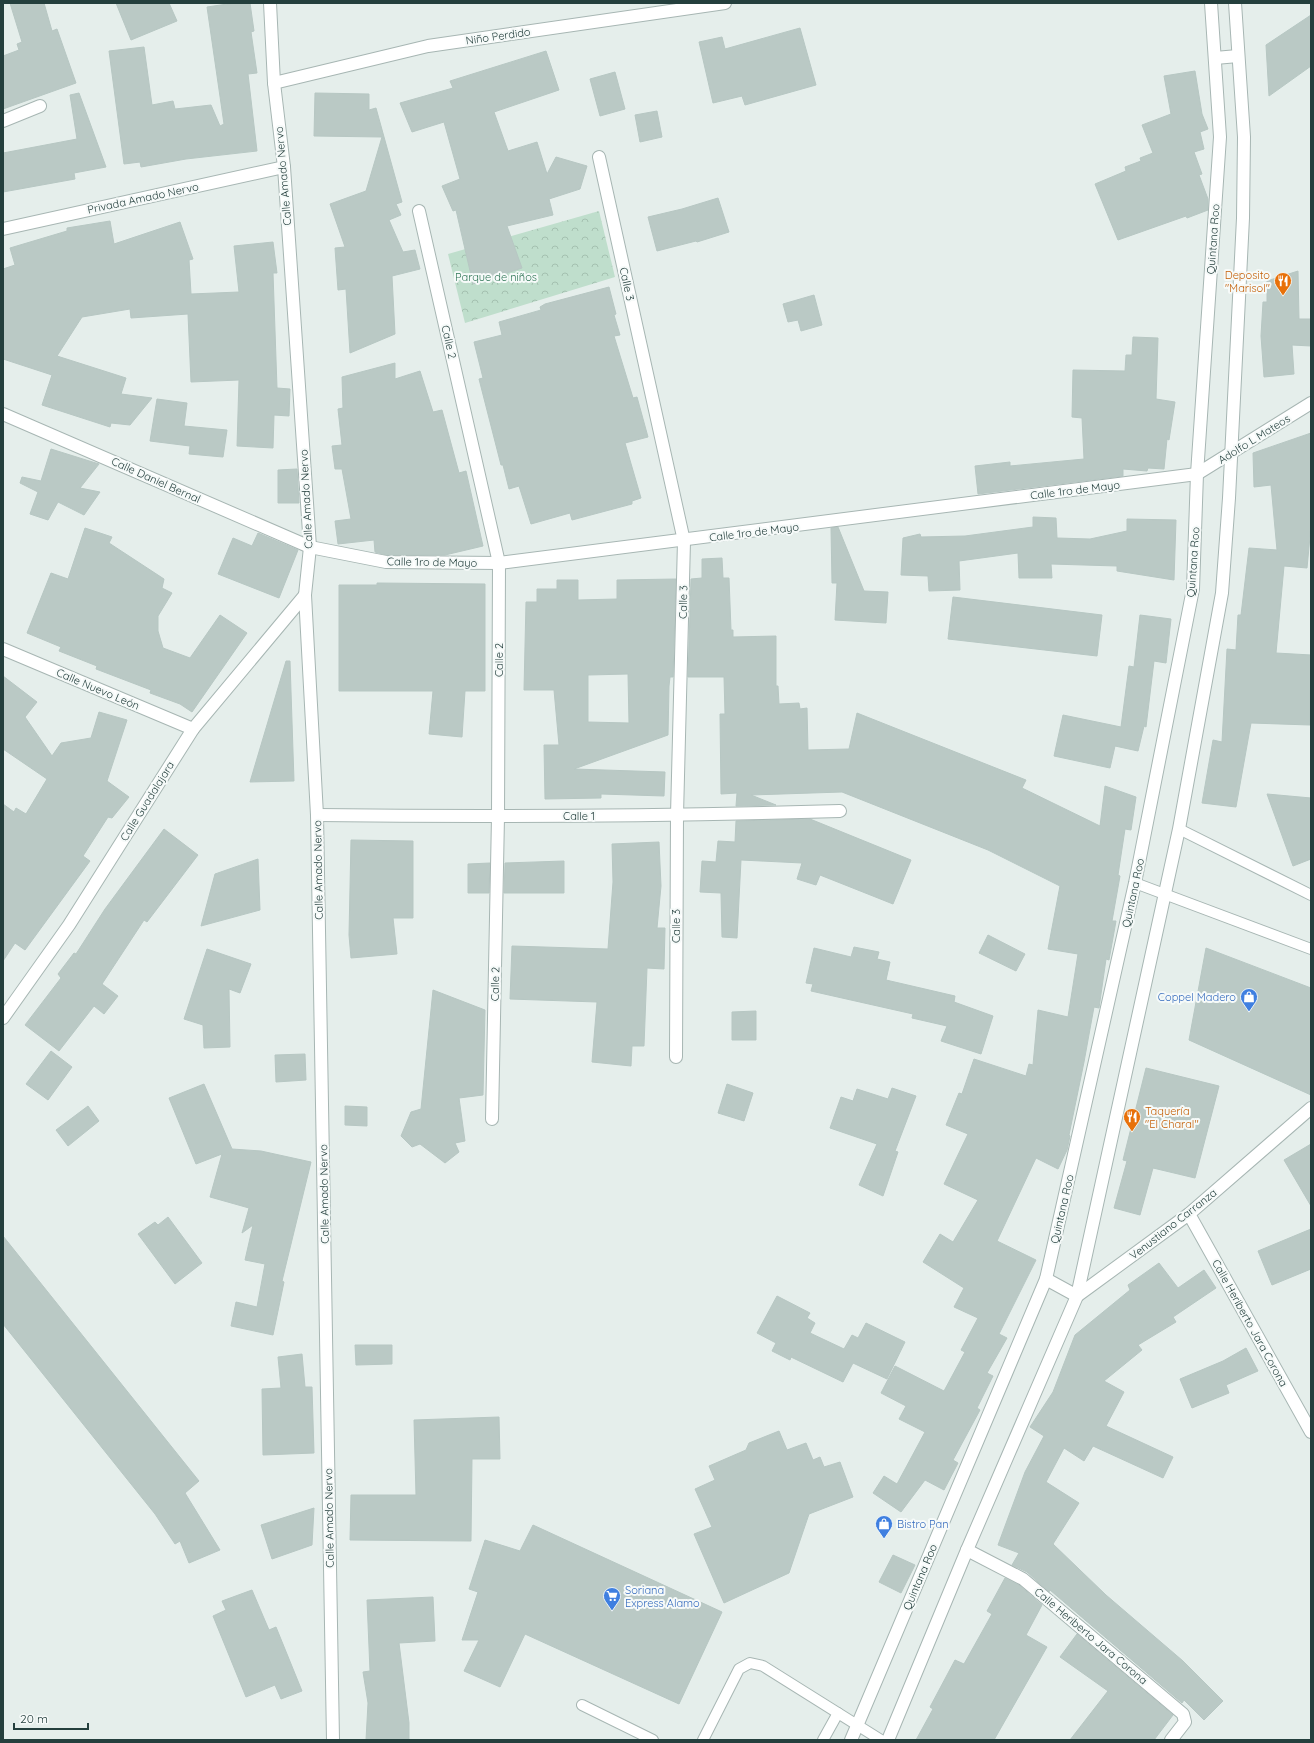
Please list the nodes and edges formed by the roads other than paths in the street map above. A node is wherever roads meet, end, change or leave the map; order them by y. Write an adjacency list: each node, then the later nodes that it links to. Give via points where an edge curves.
1 (270, 3): 7 (street, Calle Amado Nervo)
2 (725, 3): 7 (street, Niño Perdido, via 428,46)
3 (1211, 3): 6 (street, Quintana Roo)
4 (1235, 3): 5 (street)
5 (1238, 56): 6 (street); 16 (street, via 1244,137)
6 (1215, 58): 17 (street, Quintana Roo, via 1220,137)
7 (274, 82): 11 (street, Calle Amado Nervo)
8 (40, 106): 9 (street)
9 (3, 121)
10 (599, 156): 18 (street, Calle 3)
11 (284, 167): 13 (street, Privada Amado Nervo); 19 (street, Calle Amado Nervo)
12 (419, 211): 20 (street, Calle 2)
13 (3, 229)
14 (1311, 403): 16 (street, Adolfo L Mateos)
15 (3, 414): 19 (street, Calle Daniel Bernal)
16 (1230, 455): 17 (street, Adolfo L Mateos); 28 (street, via 1222,593)
17 (1197, 474): 18 (street, Calle 1ro de Mayo); 29 (street, Quintana Roo, via 1193,589)
18 (684, 541): 20 (street, Calle 1ro de Mayo); 26 (street, Calle 3)
19 (310, 547): 20 (street, Calle 1ro de Mayo, via 386,562); 21 (street, Calle Amado Nervo)
20 (499, 563): 27 (street, Calle 2)
21 (305, 595): 23 (street, Calle Guadalajara); 25 (street, Calle Amado Nervo)
22 (3, 649): 23 (street, Calle Nuevo León)
23 (192, 729): 33 (street, Calle Guadalajara, via 69,925)
24 (840, 811): 26 (street, Calle 1)
25 (317, 815): 27 (street, Calle 1); 45 (street, Calle Amado Nervo)
26 (677, 815): 27 (street, Calle 1); 34 (street, Calle 3)
27 (498, 817): 36 (street, Calle 2)
28 (1179, 829): 30 (street); 31 (lane)
29 (1135, 883): 30 (lane); 38 (street, Quintana Roo)
30 (1165, 893): 32 (lane); 39 (street)
31 (1311, 895)
32 (1311, 949)
33 (3, 1018)
34 (676, 1057)
35 (1311, 1108): 37 (street, Venustiano Carranza)
36 (492, 1119)
37 (1189, 1214): 39 (street, Venustiano Carranza); 40 (street, Calle Heriberto Jara Corona)
38 (1046, 1279): 39 (street); 44 (street, Quintana Roo)
39 (1077, 1296): 41 (street)
40 (1311, 1432)
41 (967, 1550): 51 (street); 52 (street, Calle Heriberto Jara Corona, via 1023,1579 1183,1714 1185,1722)
42 (582, 1705): 46 (lane)
43 (838, 1713): 44 (lane); 47 (lane, via 763,1666 750,1663 739,1670); 48 (lane)
44 (857, 1725): 49 (street, Quintana Roo); 50 (lane)
45 (333, 1740)
46 (653, 1740)
47 (703, 1740)
48 (823, 1740)
49 (851, 1740)
50 (881, 1740)
51 (888, 1740)
52 (1171, 1740)

